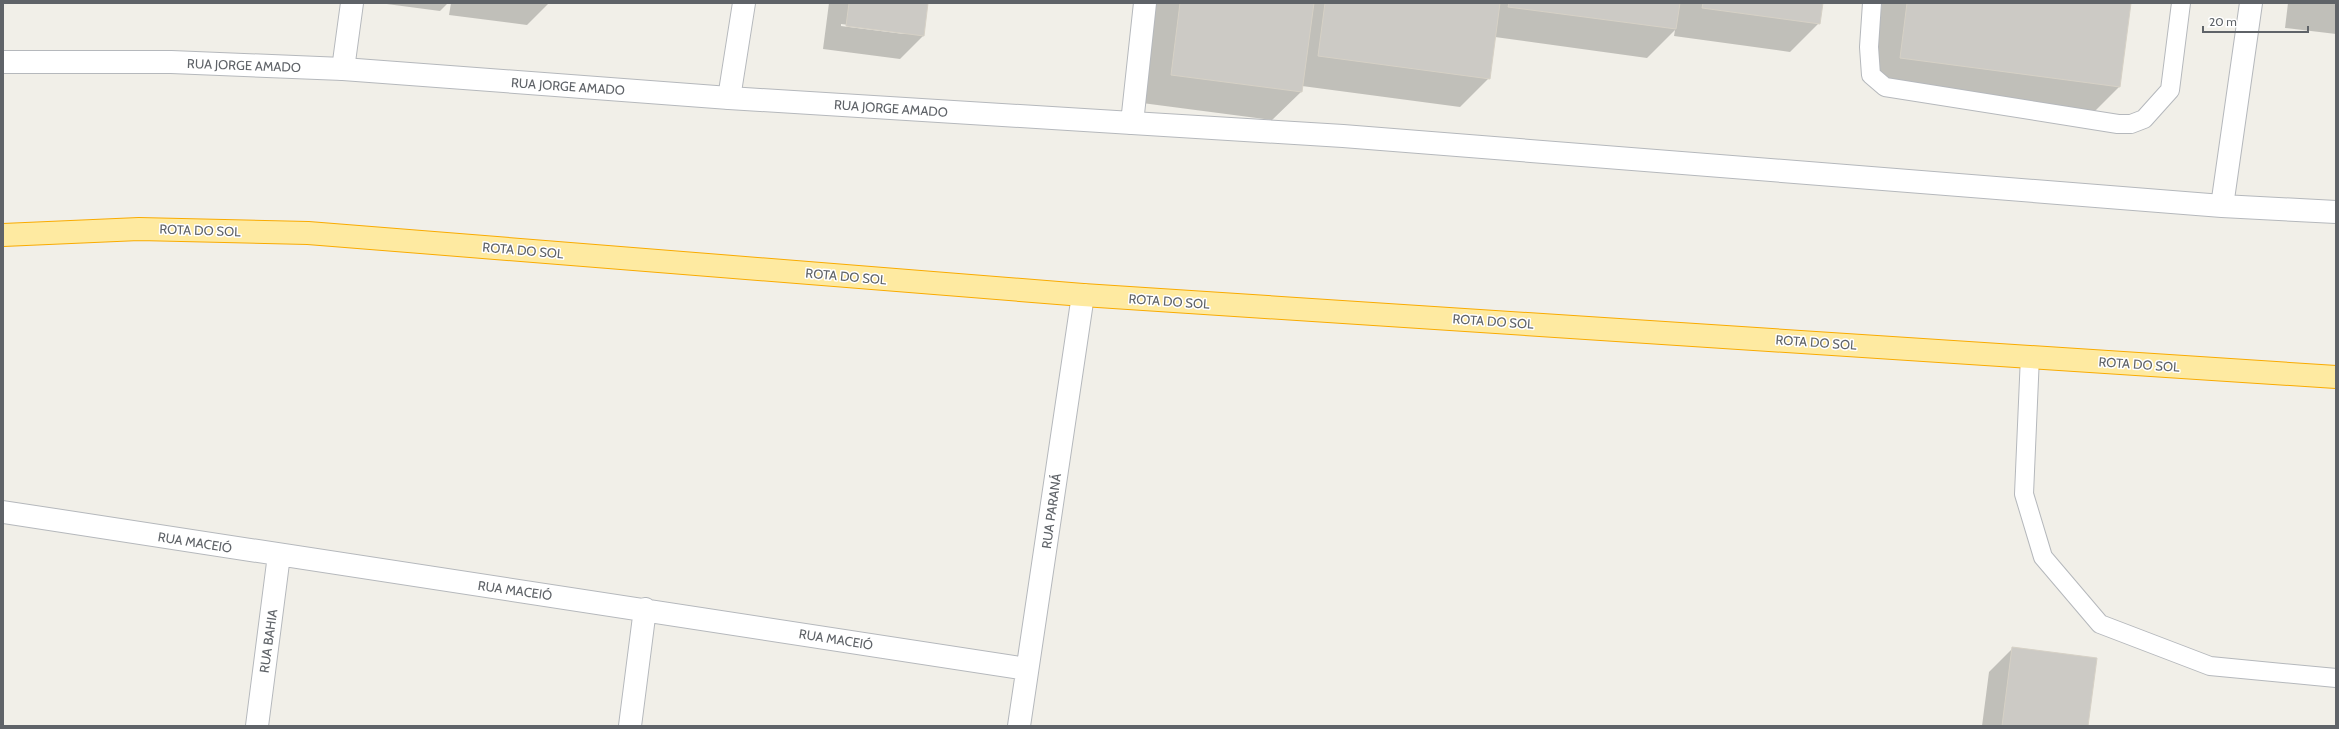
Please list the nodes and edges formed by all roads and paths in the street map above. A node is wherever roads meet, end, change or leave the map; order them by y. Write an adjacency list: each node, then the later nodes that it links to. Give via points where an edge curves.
1 (352, 3): 8 (street)
2 (744, 3): 9 (street)
3 (1145, 3): 10 (street)
4 (1872, 3): 5 (lane, via 1869,48 1871,75 1885,87 2118,124 2131,124 2144,119 2170,90)
5 (2181, 3)
6 (2250, 3): 11 (street)
7 (3, 62): 8 (street, RUA JORGE AMADO, via 171,62)
8 (343, 68): 9 (street, RUA JORGE AMADO)
9 (729, 98): 10 (street, RUA JORGE AMADO)
10 (1132, 123): 11 (street, RUA JORGE AMADO, via 1343,136)
11 (2222, 206): 12 (street, RUA JORGE AMADO)
12 (2336, 212)
13 (3, 235): 14 (highway, ROTA DO SOL, via 139,229 308,233)
14 (1083, 295): 15 (highway, ROTA DO SOL); 20 (street, RUA PARANÁ)
15 (2030, 356): 16 (highway, ROTA DO SOL); 21 (lane, via 2024,494 2043,557 2100,624 2210,666)
16 (2336, 377)
17 (3, 512): 18 (street, RUA MACEIÓ)
18 (279, 555): 19 (street, RUA MACEIÓ); 22 (street, RUA BAHIA)
19 (645, 609): 20 (street, RUA MACEIÓ); 23 (street)
20 (1028, 669): 24 (street, RUA PARANÁ)
21 (2336, 678)
22 (257, 726)
23 (630, 726)
24 (1019, 726)

